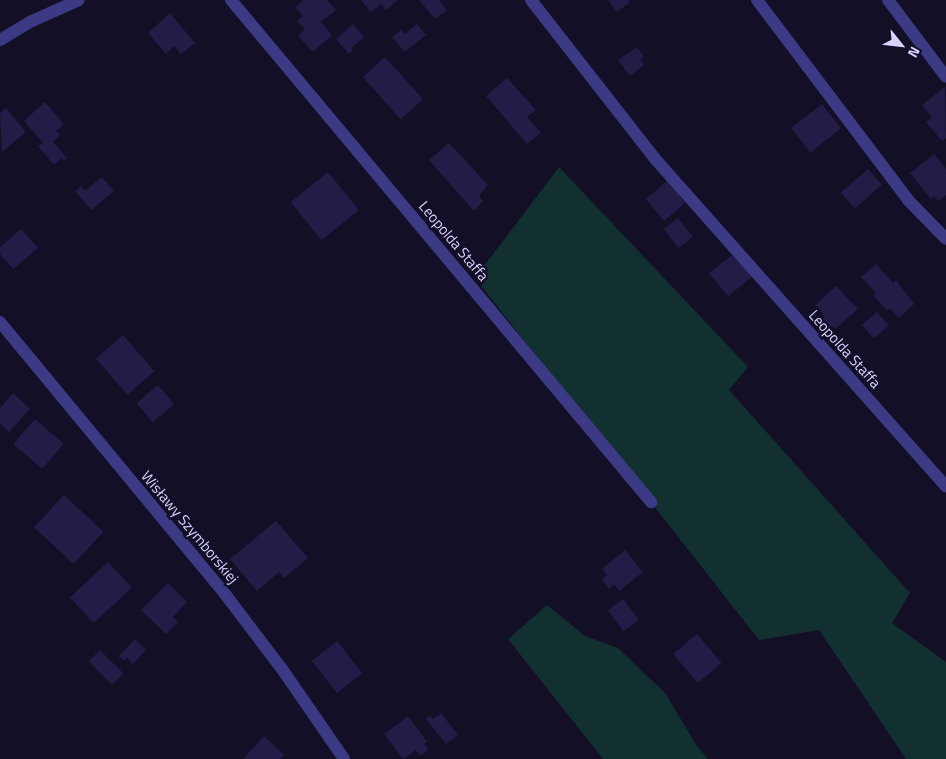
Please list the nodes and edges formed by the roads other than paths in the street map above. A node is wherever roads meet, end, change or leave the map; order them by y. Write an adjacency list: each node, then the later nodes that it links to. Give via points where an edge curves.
1 (79, 0): 6 (street)
2 (232, 0): 11 (street, Leopolda Staffa)
3 (531, 0): 10 (street, Leopolda Staffa, via 657,161)
4 (757, 0): 8 (street, via 908,200)
5 (888, 0): 7 (street)
6 (0, 40)
7 (946, 77)
8 (946, 239)
9 (0, 322): 12 (street, Wisławy Szymborskiej, via 231,602)
10 (946, 486)
11 (652, 502)
12 (344, 759)

